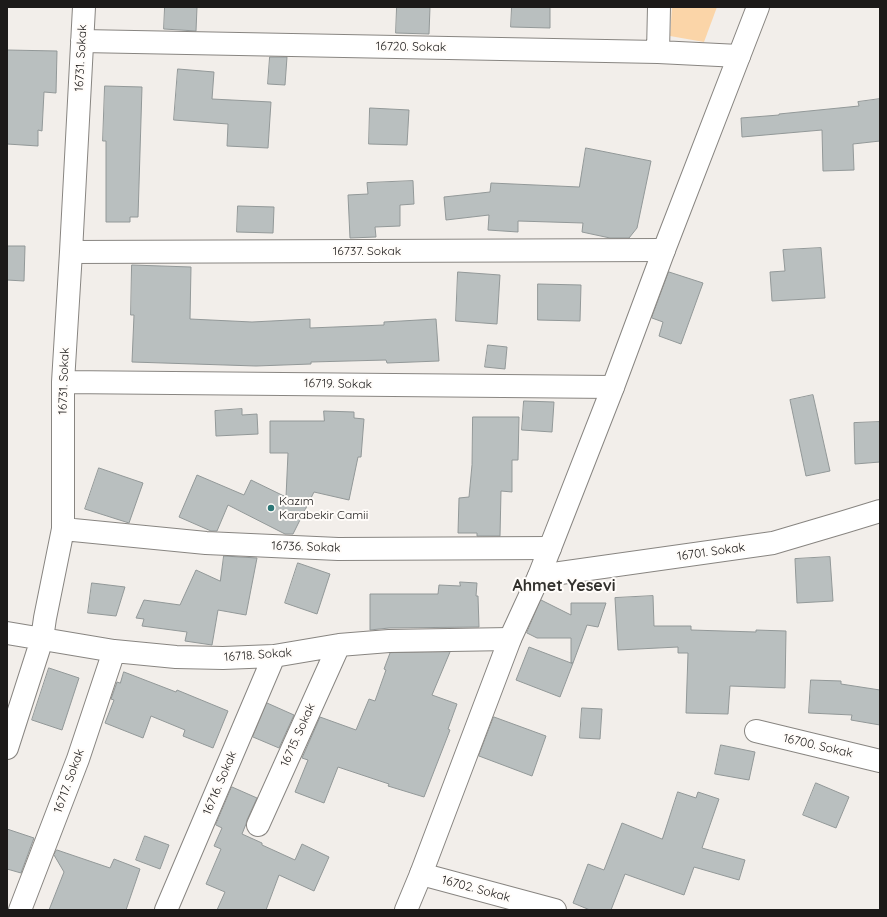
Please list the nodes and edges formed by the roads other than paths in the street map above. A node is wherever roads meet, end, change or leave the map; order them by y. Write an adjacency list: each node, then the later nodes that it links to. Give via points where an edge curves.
1 (84, 7): 4 (street, 16731. Sokak)
2 (658, 7): 5 (street)
3 (758, 7): 6 (street)
4 (82, 41): 5 (street, 16720. Sokak); 8 (street, 16731. Sokak)
5 (658, 52): 6 (street, 16720. Sokak)
6 (739, 56): 7 (street)
7 (664, 250): 8 (street, 16737. Sokak); 10 (street)
8 (71, 252): 9 (street, 16731. Sokak)
9 (63, 382): 10 (street, 16719. Sokak); 12 (street, 16731. Sokak)
10 (613, 387): 13 (street)
11 (880, 511): 14 (street, 16701. Sokak, via 773,543)
12 (63, 529): 13 (street, 16736. Sokak, via 206,543 338,549); 17 (street, 16731. Sokak, via 44,618)
13 (550, 548): 14 (street)
14 (539, 576): 16 (street)
15 (7, 633): 17 (street, 16718. Sokak)
16 (510, 639): 18 (street, 16718. Sokak, via 389,641); 25 (street)
17 (42, 640): 19 (street, 16718. Sokak); 22 (street, 16731. Sokak)
18 (339, 645): 20 (street, 16718. Sokak); 24 (street, 16715. Sokak)
19 (114, 651): 20 (street, 16718. Sokak, via 176,657); 26 (street, 16717. Sokak, via 78,758)
20 (274, 656): 27 (street, 16716. Sokak)
21 (756, 731): 23 (street, 16700. Sokak)
22 (7, 748)
23 (880, 761)
24 (258, 825)
25 (421, 874): 28 (street); 29 (street, 16702. Sokak)
26 (20, 910)
27 (166, 910)
28 (406, 910)
29 (555, 910)

